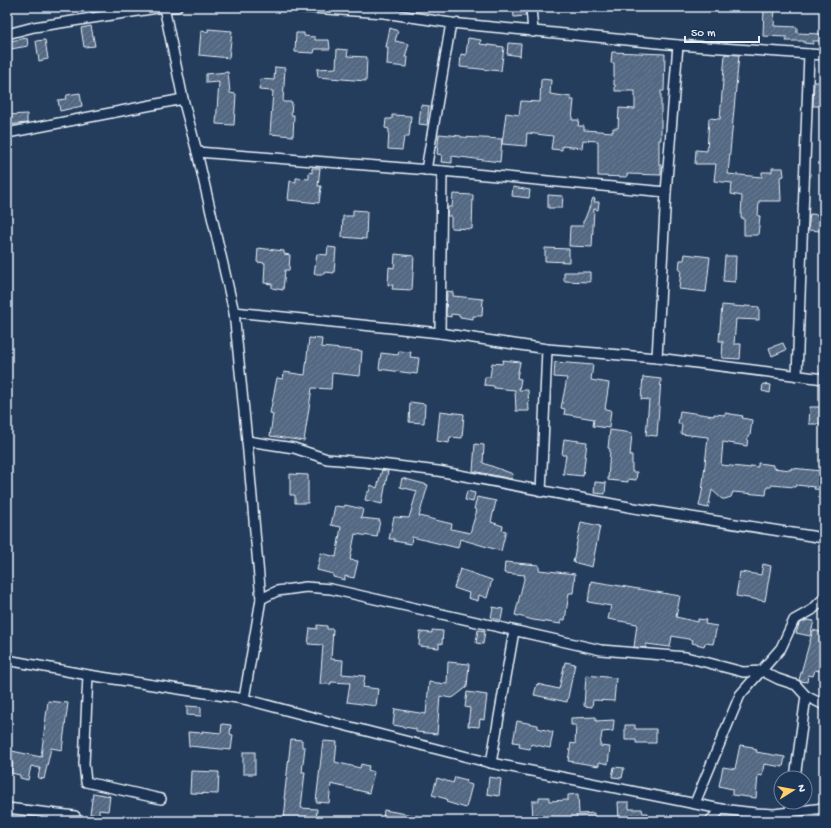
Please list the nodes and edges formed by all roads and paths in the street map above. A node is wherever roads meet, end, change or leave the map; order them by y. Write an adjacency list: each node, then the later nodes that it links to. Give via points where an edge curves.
1 (164, 7): 2 (street); 7 (street, via 34,27); 11 (street)
2 (177, 7)
3 (298, 7): 5 (street, via 384,13)
4 (531, 7): 6 (street)
5 (451, 23): 6 (street); 14 (street)
6 (533, 32): 8 (street)
7 (7, 34)
8 (678, 45): 9 (street); 16 (street)
9 (809, 54): 10 (street); 21 (street)
10 (824, 55)
11 (183, 98): 12 (street); 13 (street)
12 (7, 133)
13 (198, 152): 14 (street); 17 (street)
14 (426, 170): 15 (street)
15 (442, 171): 16 (street); 18 (street)
16 (666, 192): 20 (street)
17 (234, 312): 18 (street); 23 (street)
18 (440, 332): 19 (street)
19 (547, 349): 20 (street); 24 (street)
20 (656, 358): 21 (street)
21 (797, 376): 22 (street)
22 (824, 379)
23 (247, 441): 24 (street, via 294,448 327,459 438,472); 27 (street)
24 (541, 492): 25 (street)
25 (824, 538)
26 (824, 598): 30 (street, via 812,610 794,620 781,648)
27 (261, 599): 28 (street, via 277,591 306,587 331,589); 33 (street)
28 (514, 631): 30 (street, via 601,650 686,657 743,672); 35 (street)
29 (7, 660): 31 (street)
30 (762, 671): 32 (street, via 778,680 796,685); 38 (street, via 740,695)
31 (88, 675): 33 (street); 37 (street, via 84,764 86,782)
32 (806, 696): 34 (street); 36 (street)
33 (244, 699): 35 (street)
34 (824, 705)
35 (491, 763): 38 (street)
36 (795, 770)
37 (161, 799)
38 (695, 803): 40 (street)
39 (7, 808): 45 (street)
40 (721, 809): 43 (street, via 755,813); 46 (street)
41 (819, 809): 43 (street); 44 (street)
42 (790, 810): 43 (street)
43 (790, 813)
44 (824, 815)
45 (75, 816)
46 (713, 820)

